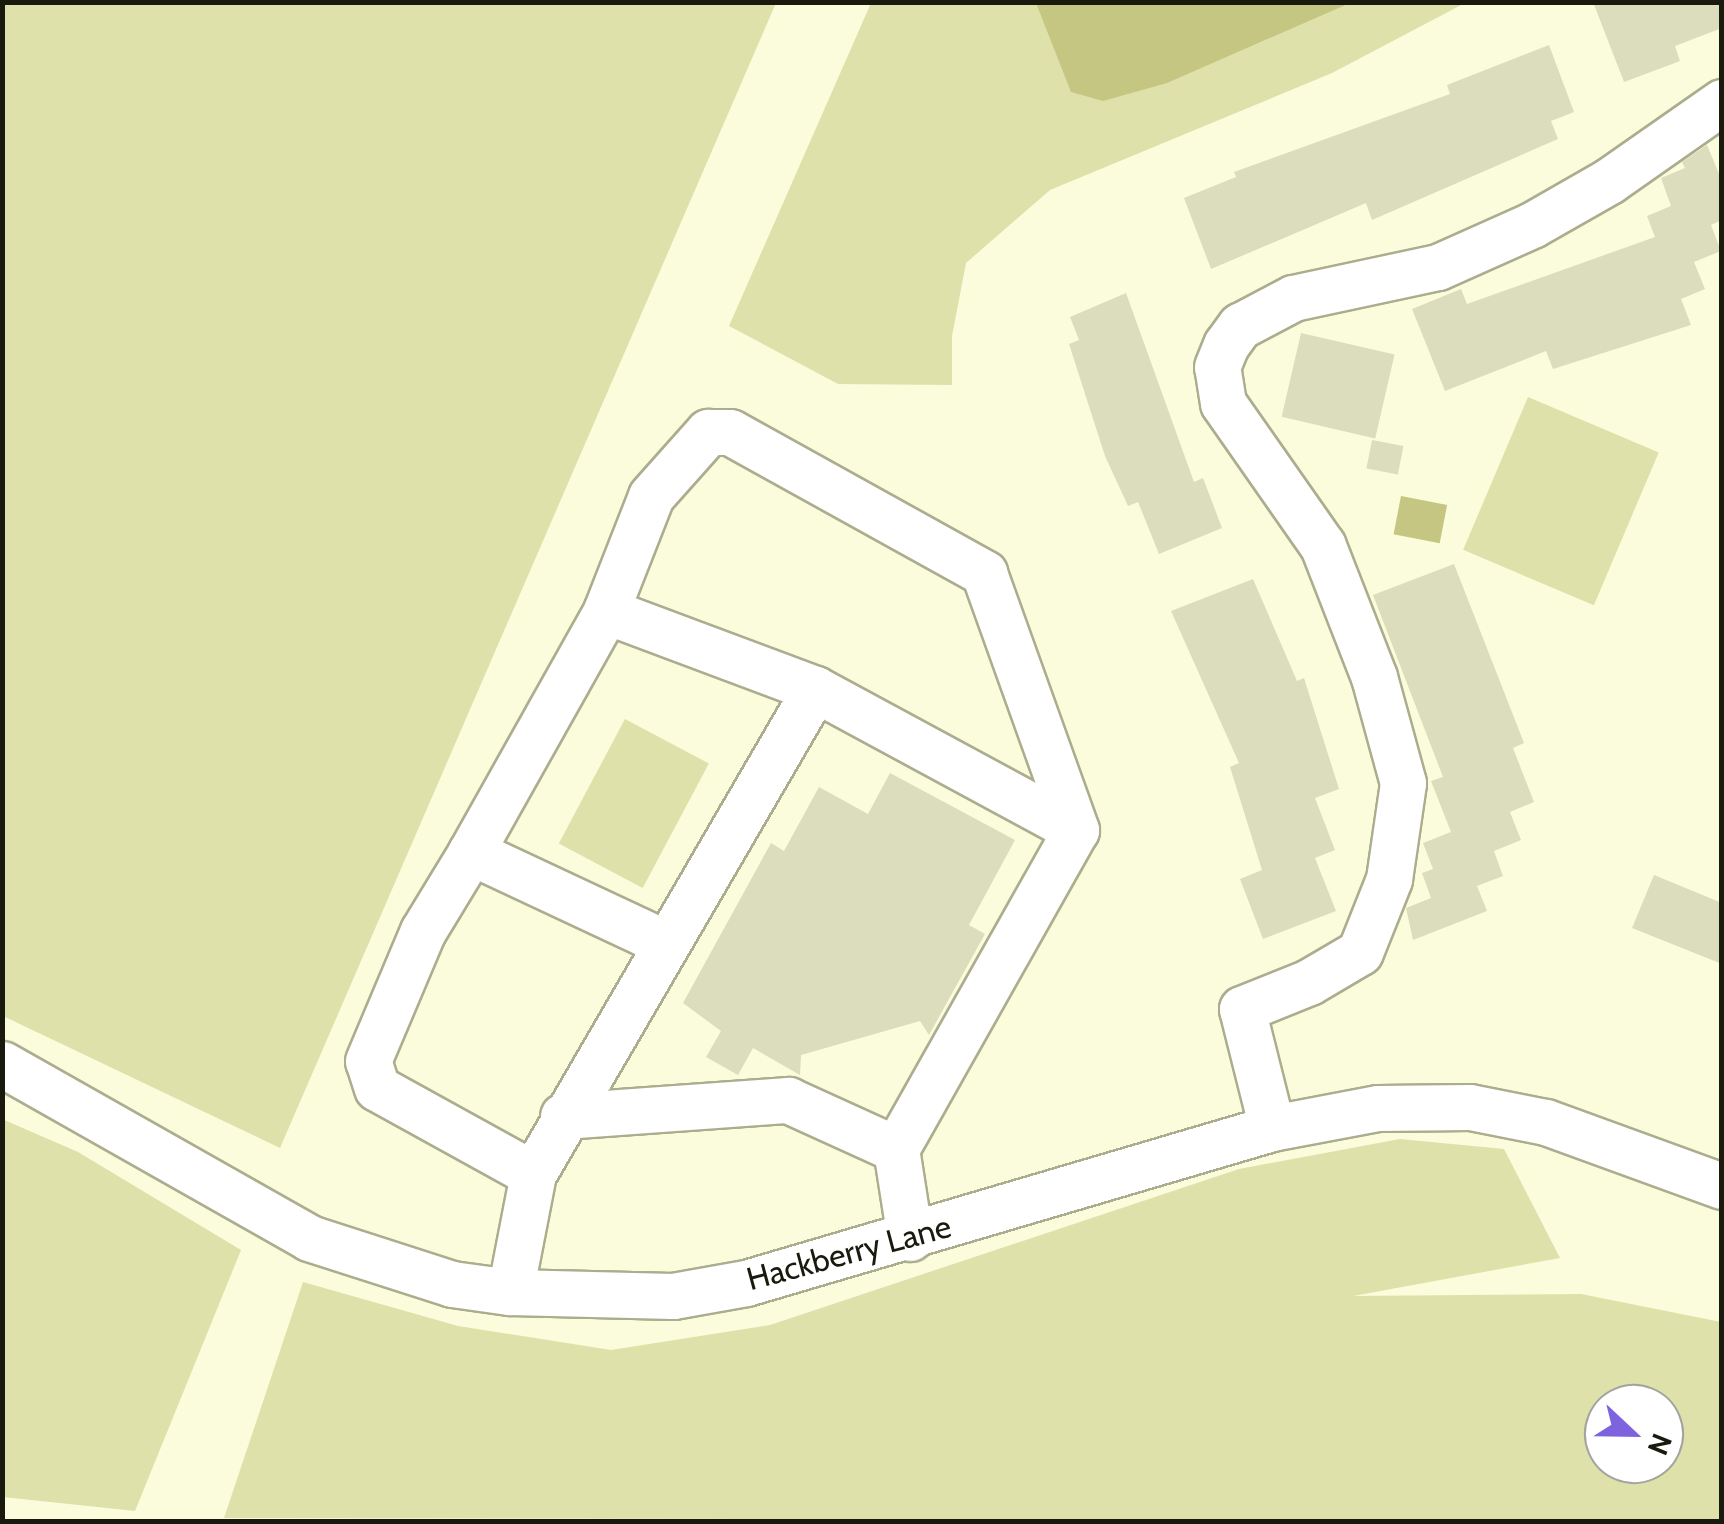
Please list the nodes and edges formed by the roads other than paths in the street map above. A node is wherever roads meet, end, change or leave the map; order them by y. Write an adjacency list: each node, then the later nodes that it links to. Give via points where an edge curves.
1 (1722, 102): 9 (street, via 1532,225 1438,267 1293,298 1240,326 1216,367 1223,403 1323,546 1374,677 1403,783 1389,880 1360,952 1310,982 1242,1009)
2 (606, 610): 3 (street); 4 (street, via 651,496 708,432 730,432 984,574); 5 (street)
3 (815, 689): 4 (street); 6 (street)
4 (1076, 830): 10 (street)
5 (471, 852): 6 (street); 11 (street, via 423,931 368,1061 377,1088)
6 (663, 942): 8 (street)
7 (2, 1064): 14 (street, Hackberry Lane, via 308,1238 452,1284)
8 (564, 1116): 10 (street, via 788,1100); 11 (street)
9 (1272, 1128): 12 (street, Hackberry Lane, via 1378,1108 1470,1107 1599,1138); 13 (street, Hackberry Lane)
10 (896, 1149): 13 (street)
11 (533, 1174): 14 (street, via 522,1204)
12 (1722, 1186)
13 (910, 1238): 14 (street, Hackberry Lane, via 822,1265 673,1296)
14 (510, 1292)

